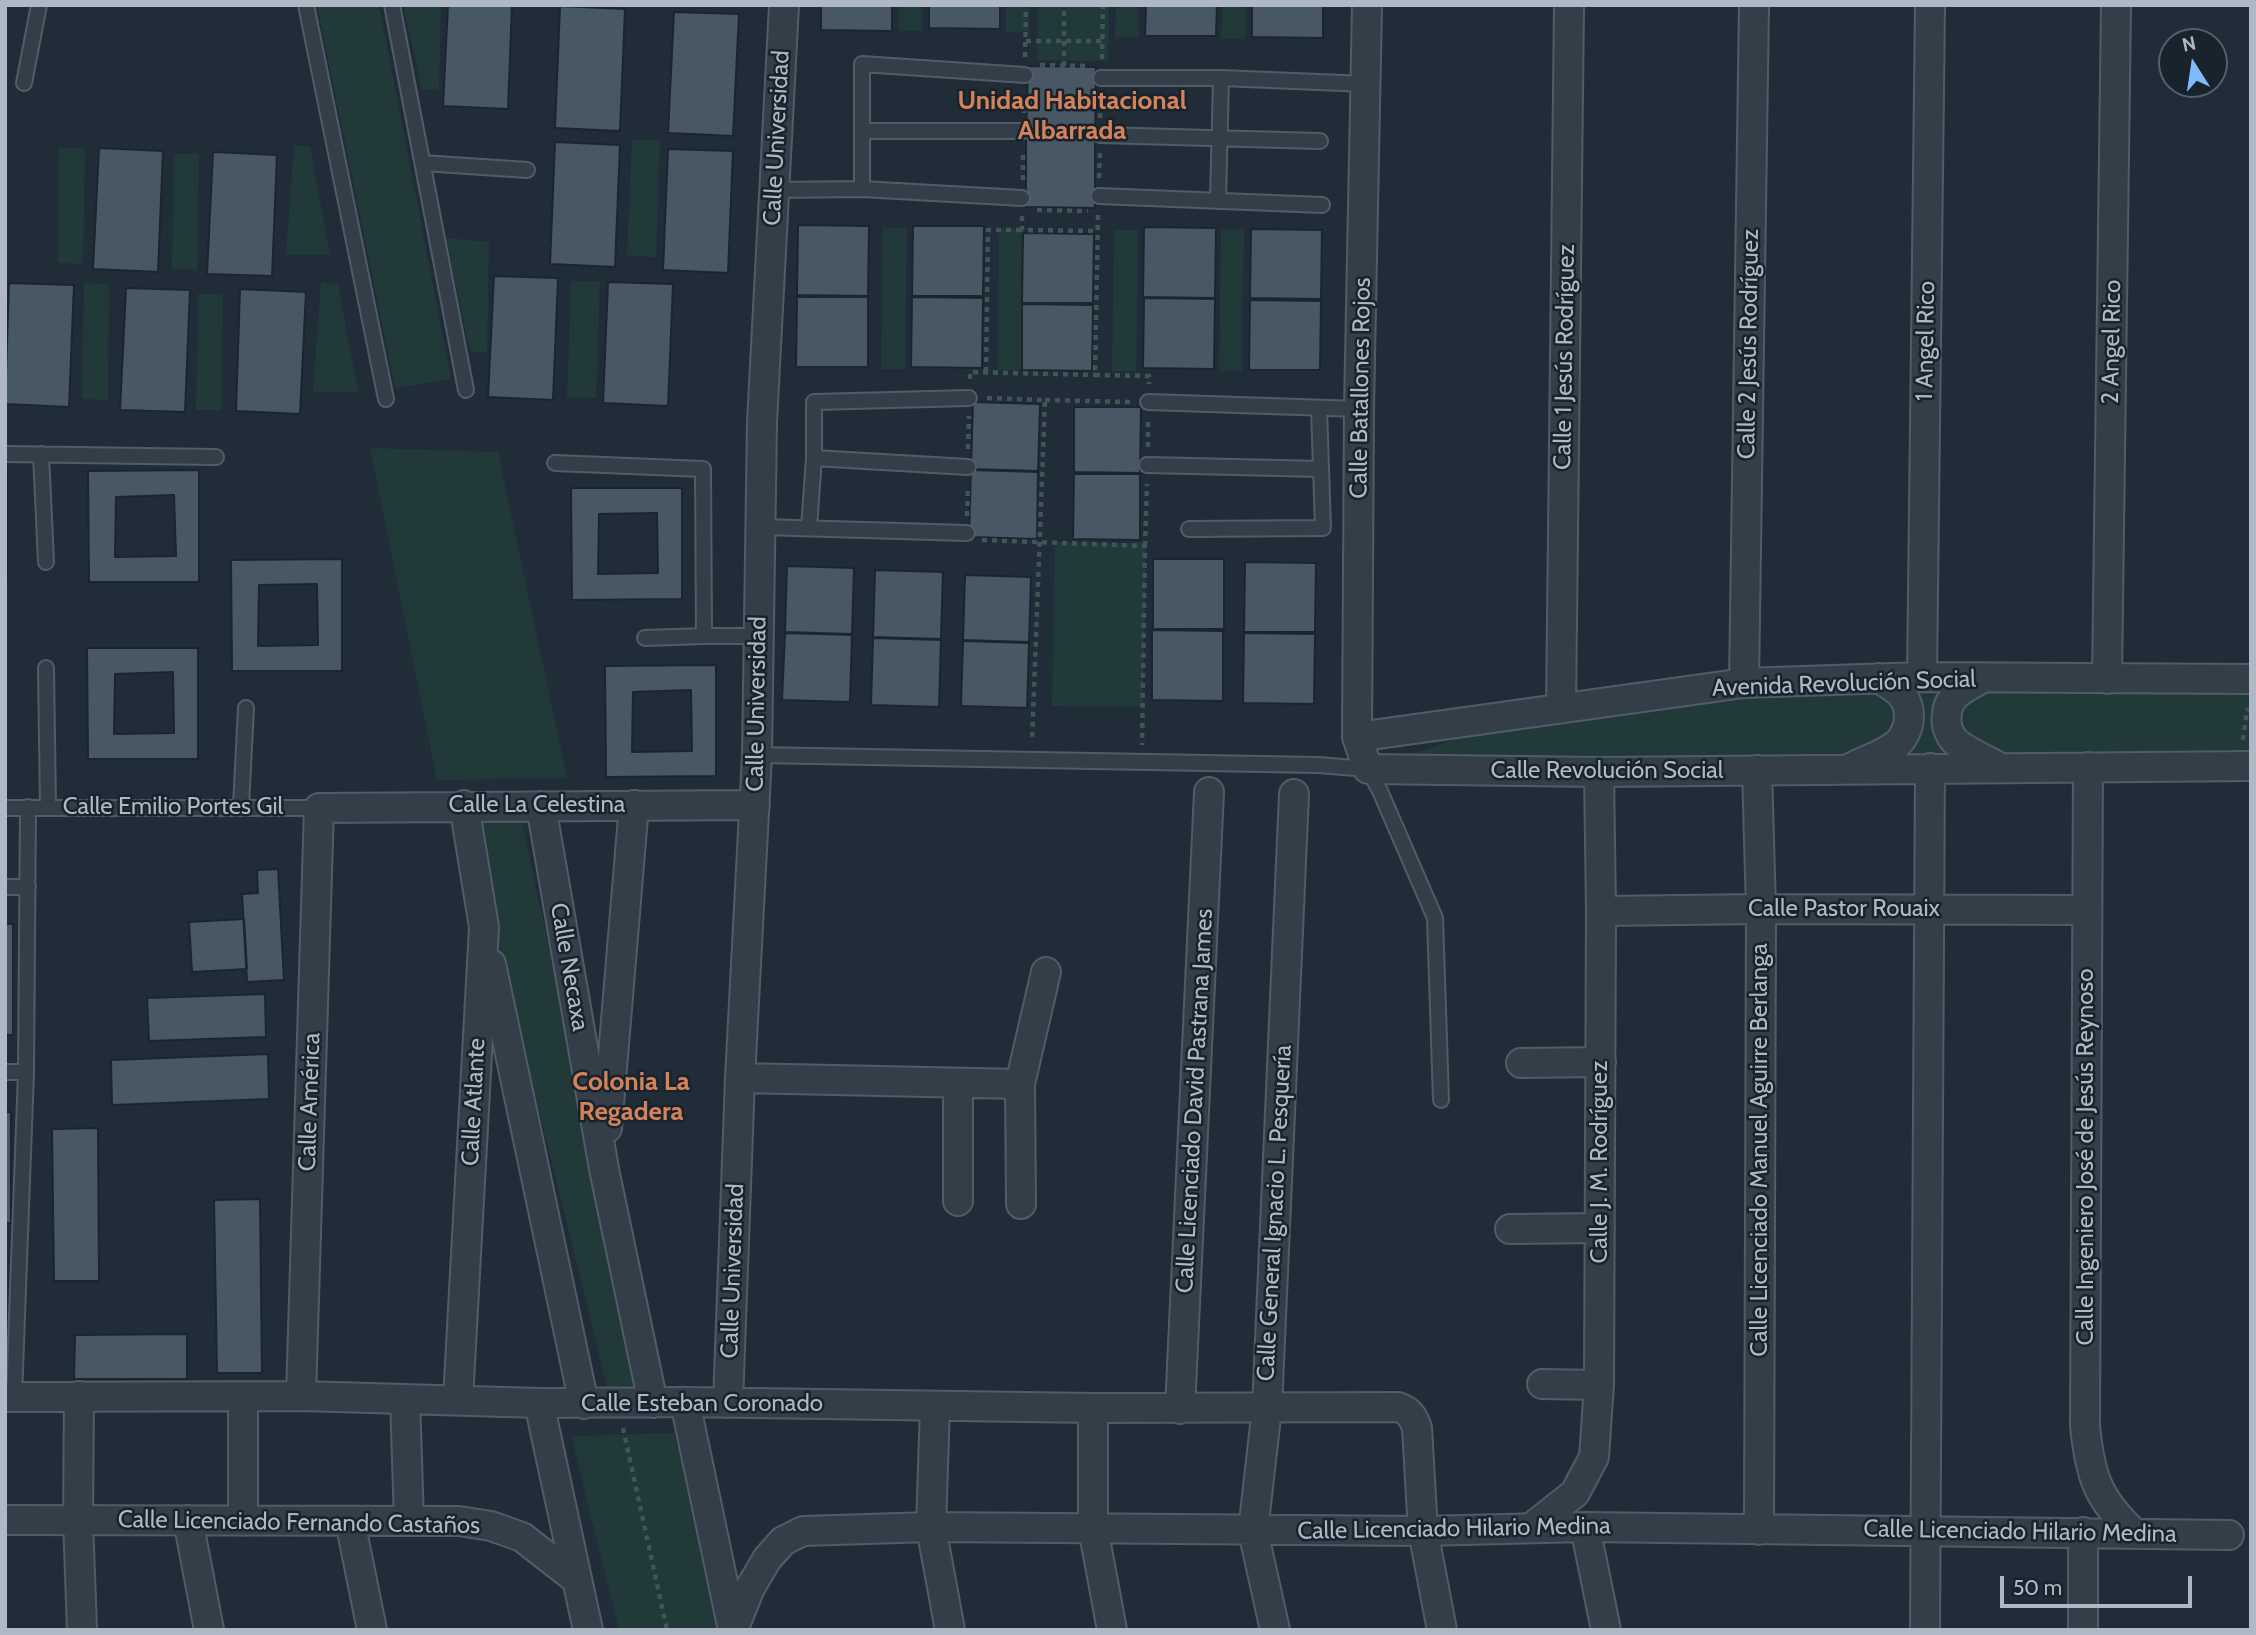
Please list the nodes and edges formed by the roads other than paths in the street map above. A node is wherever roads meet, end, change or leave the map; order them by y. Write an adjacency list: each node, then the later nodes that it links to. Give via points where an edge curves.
1 (39, 5): 13 (lane)
2 (306, 5): 30 (lane)
3 (392, 5): 20 (lane)
4 (784, 5): 23 (street, Calle Universidad)
5 (1367, 5): 14 (street, Calle Batallones Rojos)
6 (1569, 5): 58 (street, Calle 1 Jesús Rodríguez)
7 (1754, 5): 56 (street, Calle 2 Jesús Rodríguez)
8 (1930, 5): 51 (street, 1 Angel Rico)
9 (2116, 5): 55 (street, 2 Angel Rico)
10 (1025, 75): 15 (lane, via 863,64)
11 (1101, 78): 12 (lane)
12 (1221, 78): 14 (lane); 18 (lane)
13 (24, 83)
14 (1367, 84): 33 (street, Calle Batallones Rojos)
15 (862, 131): 16 (lane); 22 (lane)
16 (1024, 131)
17 (1100, 135): 18 (lane)
18 (1220, 138): 19 (lane); 25 (lane)
19 (1320, 141)
20 (423, 163): 21 (lane); 28 (lane)
21 (527, 170)
22 (862, 189): 23 (lane); 24 (lane)
23 (774, 190): 42 (street, Calle Universidad)
24 (1022, 198)
25 (1218, 200): 26 (lane); 27 (lane)
26 (1099, 203)
27 (1322, 205)
28 (466, 390)
29 (970, 398): 37 (lane, via 814,402)
30 (386, 399)
31 (1148, 402): 32 (lane)
32 (1319, 408): 33 (lane); 41 (lane)
33 (1359, 410): 59 (street, Calle Batallones Rojos)
34 (5, 454): 35 (lane)
35 (41, 454): 36 (lane); 46 (lane)
36 (216, 457)
37 (814, 458): 40 (lane); 43 (lane)
38 (555, 463): 47 (lane, via 703,469)
39 (1147, 466): 41 (lane)
40 (968, 467)
41 (1321, 470): 44 (lane, via 1323,528)
42 (761, 527): 43 (lane); 48 (street, Calle Universidad)
43 (809, 528): 45 (lane)
44 (1189, 529)
45 (967, 533)
46 (47, 562)
47 (704, 636): 48 (lane); 49 (lane)
48 (759, 636): 61 (street, Calle Universidad)
49 (645, 638)
50 (46, 668): 77 (lane)
51 (1922, 677): 52 (street, Avenida Revolución Social); 53 (street, Avenida Revolución Social)
52 (1878, 678): 56 (street, Avenida Revolución Social); 66 (street, Calle Revolución Social, via 1906,699 1910,715 1906,732 1898,744)
53 (1983, 678): 55 (street, Avenida Revolución Social); 64 (street, Calle Revolución Social, via 1949,702 1945,714 1948,732 1957,744)
54 (2251, 678): 55 (street, Avenida Revolución Social)
55 (2107, 679)
56 (1744, 682): 58 (street, Avenida Revolución Social)
57 (246, 708): 74 (lane)
58 (1560, 708): 59 (street, Avenida Revolución Social)
59 (1357, 737): 65 (street, Calle Batallones Rojos)
60 (2247, 753): 62 (street, Calle Revolución Social)
61 (757, 755): 65 (lane); 73 (street, Calle Universidad)
62 (2088, 767): 64 (street, Calle Revolución Social); 84 (street, Calle Ingeniero José de Jesús Reynoso)
63 (1930, 768): 64 (street, Calle Revolución Social); 66 (street, Calle Revolución Social); 83 (street)
64 (2001, 768)
65 (1368, 769): 68 (street, Calle Revolución Social); 95 (lane, via 1435,918)
66 (1846, 770): 67 (street, Calle Revolución Social)
67 (1757, 771): 68 (street, Calle Revolución Social); 82 (street, Calle Licenciado Manuel Aguirre Berlanga)
68 (1599, 772): 85 (street, Calle J. M. Rodríguez)
69 (1209, 792): 118 (street, Calle Licenciado David Pastrana James)
70 (1294, 793): 117 (street, Calle General Ignacio L. Pesquería)
71 (464, 805): 75 (street, Calle La Celestina); 79 (street, Calle La Celestina); 86 (street, Calle Atlante)
72 (634, 805): 73 (street, Calle La Celestina); 75 (street, Calle La Celestina); 96 (street, Calle Necaxa)
73 (755, 805): 92 (street, Calle Universidad)
74 (241, 806): 77 (lane, Calle Emilio Portes Gil); 79 (lane, Calle Emilio Portes Gil)
75 (541, 806): 96 (street, Calle Necaxa)
76 (28, 807): 77 (lane, Calle Emilio Portes Gil); 78 (lane, Calle Emilio Portes Gil); 81 (lane)
77 (48, 807)
78 (5, 808)
79 (319, 808): 105 (street, Calle América)
80 (5, 887): 81 (lane)
81 (28, 887): 91 (lane)
82 (1761, 909): 83 (street, Calle Pastor Rouaix); 85 (street, Calle Pastor Rouaix); 129 (street, Calle Licenciado Manuel Aguirre Berlanga)
83 (1931, 909): 84 (street, Calle Pastor Rouaix); 130 (street)
84 (2087, 910): 134 (street, Calle Ingeniero José de Jesús Reynoso, via 2085,1426 2091,1471 2101,1494)
85 (1601, 911): 88 (street, Calle J. M. Rodríguez)
86 (484, 927): 109 (street, Calle Atlante); 114 (street)
87 (1046, 972): 94 (street)
88 (1601, 1062): 89 (street); 99 (street, Calle J. M. Rodríguez)
89 (1521, 1063)
90 (5, 1072): 91 (lane)
91 (26, 1072): 101 (lane)
92 (740, 1078): 93 (street); 113 (street, Calle Universidad)
93 (958, 1084): 94 (street); 97 (street)
94 (1020, 1084): 98 (street)
95 (1441, 1100)
96 (604, 1169): 112 (street, Calle Necaxa)
97 (958, 1201)
98 (1021, 1204)
99 (1600, 1228): 100 (street); 103 (street, Calle J. M. Rodríguez)
100 (1510, 1229)
101 (12, 1271): 106 (lane)
102 (1542, 1384): 103 (street)
103 (1599, 1385): 126 (street, Calle J. M. Rodríguez, via 1594,1457 1575,1493)
104 (79, 1396): 106 (street, Calle Esteban Coronado); 107 (street, Calle Esteban Coronado); 120 (street)
105 (301, 1396): 107 (street, Calle Esteban Coronado); 108 (street, Calle Esteban Coronado)
106 (9, 1397)
107 (243, 1398): 122 (street)
108 (405, 1399): 109 (street, Calle Esteban Coronado); 124 (street)
109 (458, 1400): 111 (street, Calle Esteban Coronado)
110 (685, 1402): 112 (street, Calle Esteban Coronado); 113 (street, Calle Esteban Coronado); 141 (street)
111 (539, 1403): 114 (street, Calle Esteban Coronado); 136 (street)
112 (653, 1403): 114 (street, Calle Esteban Coronado)
113 (728, 1403): 115 (street, Calle Esteban Coronado)
114 (584, 1404)
115 (935, 1406): 116 (street, Calle Esteban Coronado); 125 (street)
116 (1093, 1408): 118 (street, Calle Esteban Coronado); 128 (street)
117 (1267, 1408): 118 (street, Calle Esteban Coronado); 131 (street, Calle General Ignacio L. Pesquería); 132 (street, Calle Esteban Coronado, via 1398,1407 1408,1411 1417,1428)
118 (1180, 1409)
119 (5, 1520): 120 (street, Calle Licenciado Fernando Castaños)
120 (78, 1520): 121 (street, Calle Licenciado Fernando Castaños); 137 (street)
121 (188, 1520): 122 (street, Calle Licenciado Fernando Castaños); 138 (street)
122 (243, 1521): 123 (street, Calle Licenciado Fernando Castaños)
123 (350, 1521): 124 (street, Calle Licenciado Fernando Castaños); 139 (street)
124 (409, 1521): 136 (street, Calle Licenciado Fernando Castaños, via 459,1521 522,1536)
125 (931, 1527): 128 (street, Calle Licenciado Hilario Medina); 141 (street, Calle Licenciado Hilario Medina, via 803,1531 783,1541 750,1588); 142 (street)
126 (1532, 1527): 127 (street, Calle Licenciado Hilario Medina); 132 (street, Calle Licenciado Hilario Medina)
127 (1585, 1527): 129 (street, Calle Licenciado Hilario Medina); 146 (street)
128 (1093, 1528): 131 (street, Calle Licenciado Hilario Medina); 143 (street)
129 (1759, 1530): 130 (street, Calle Licenciado Hilario Medina)
130 (1924, 1530): 133 (street, Calle Licenciado Hilario Medina); 147 (street)
131 (1253, 1531): 132 (street, Calle Licenciado Hilario Medina); 144 (street, Calle General Ignacio L. Pesquería)
132 (1423, 1531): 145 (street)
133 (2083, 1532): 134 (street, Calle Licenciado Hilario Medina); 148 (street)
134 (2133, 1532): 135 (street, Calle Licenciado Hilario Medina)
135 (2229, 1535)
136 (576, 1580): 140 (street)
137 (82, 1630)
138 (209, 1630)
139 (372, 1630)
140 (588, 1630)
141 (733, 1630)
142 (950, 1630)
143 (1112, 1630)
144 (1275, 1630)
145 (1443, 1630)
146 (1606, 1630)
147 (1925, 1630)
148 (2083, 1630)

